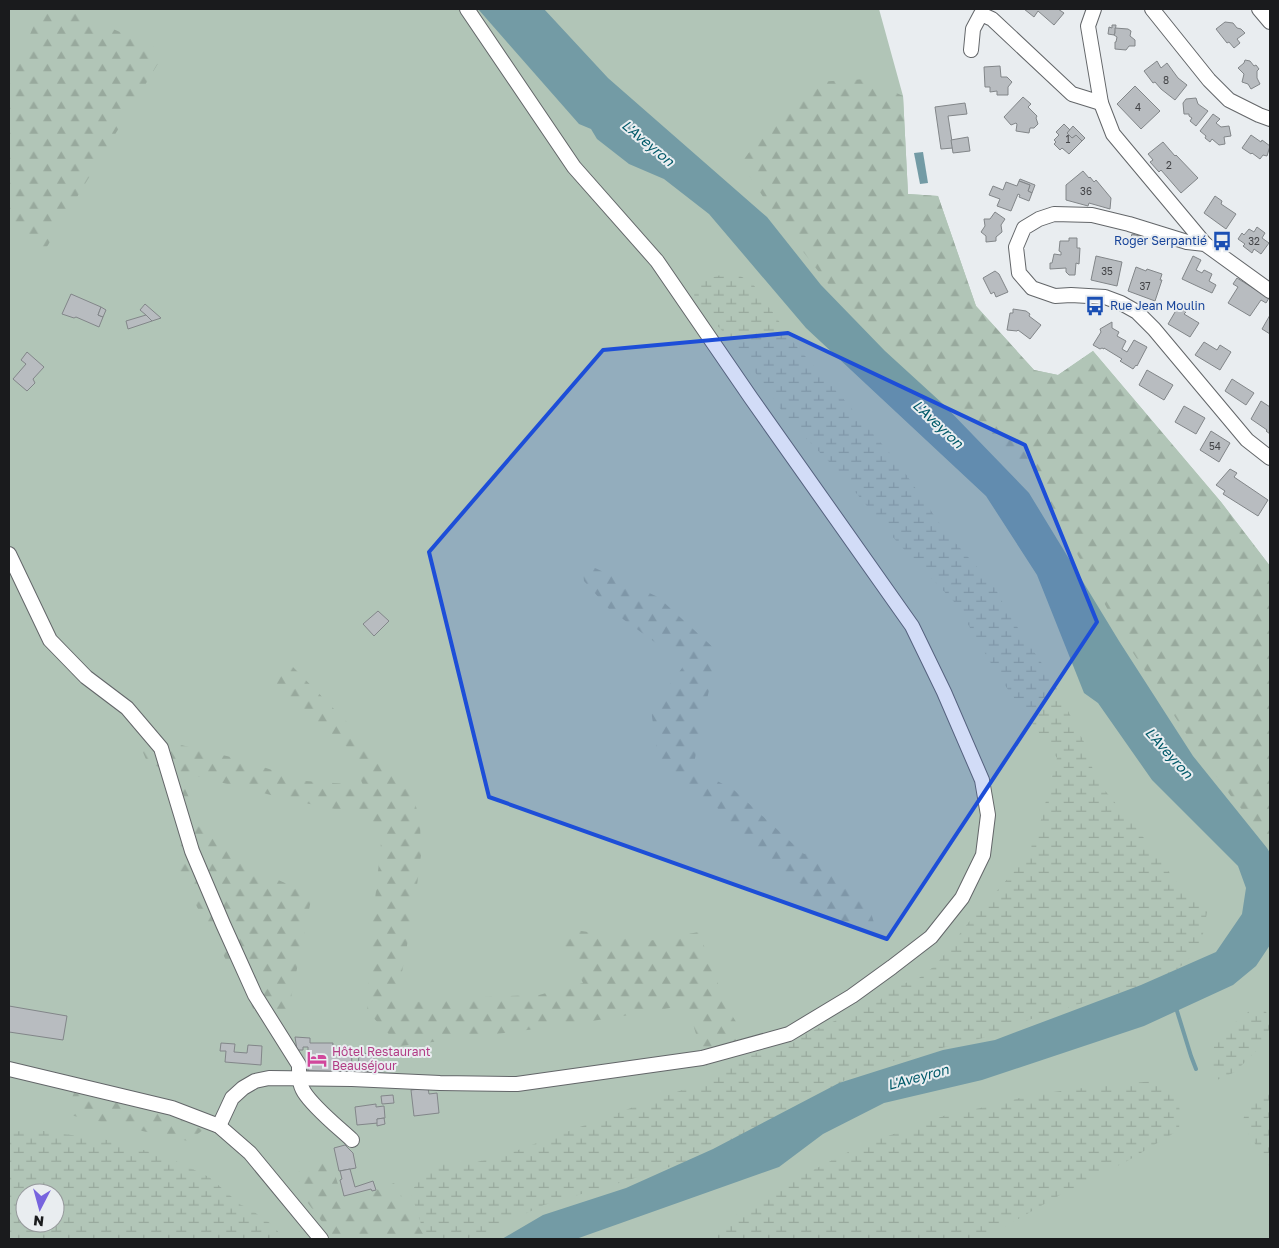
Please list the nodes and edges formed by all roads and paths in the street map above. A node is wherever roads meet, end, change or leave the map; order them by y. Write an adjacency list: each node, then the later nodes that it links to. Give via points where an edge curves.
1 (467, 9): 15 (street, via 574,167 657,261 912,626 982,780 988,815 983,855 962,898 931,937 852,996 789,1034 702,1058 518,1084)
2 (1094, 9): 8 (street, via 1088,26)
3 (1152, 9): 9 (street, via 1208,80 1229,100)
4 (1259, 9): 6 (street)
5 (980, 11): 7 (street, via 973,29); 8 (street, via 1072,94)
6 (1270, 22)
7 (971, 50)
8 (1100, 103): 10 (street, via 1114,134)
9 (1270, 118)
10 (1205, 244): 11 (street); 12 (street, via 1187,242 1092,215 1054,214 1024,228 1016,247 1019,273 1032,288 1055,296 1104,297 1137,312 1247,440)
11 (1270, 291)
12 (1270, 458)
13 (9, 554): 15 (street, via 50,640 86,678 127,708 161,748 192,851 255,995 298,1065)
14 (9, 1070): 16 (street, via 172,1108)
15 (299, 1079): 16 (street, via 269,1078 243,1088 232,1098); 17 (street, via 312,1102)
16 (219, 1126): 18 (street, via 250,1153)
17 (352, 1140)
18 (320, 1239)

